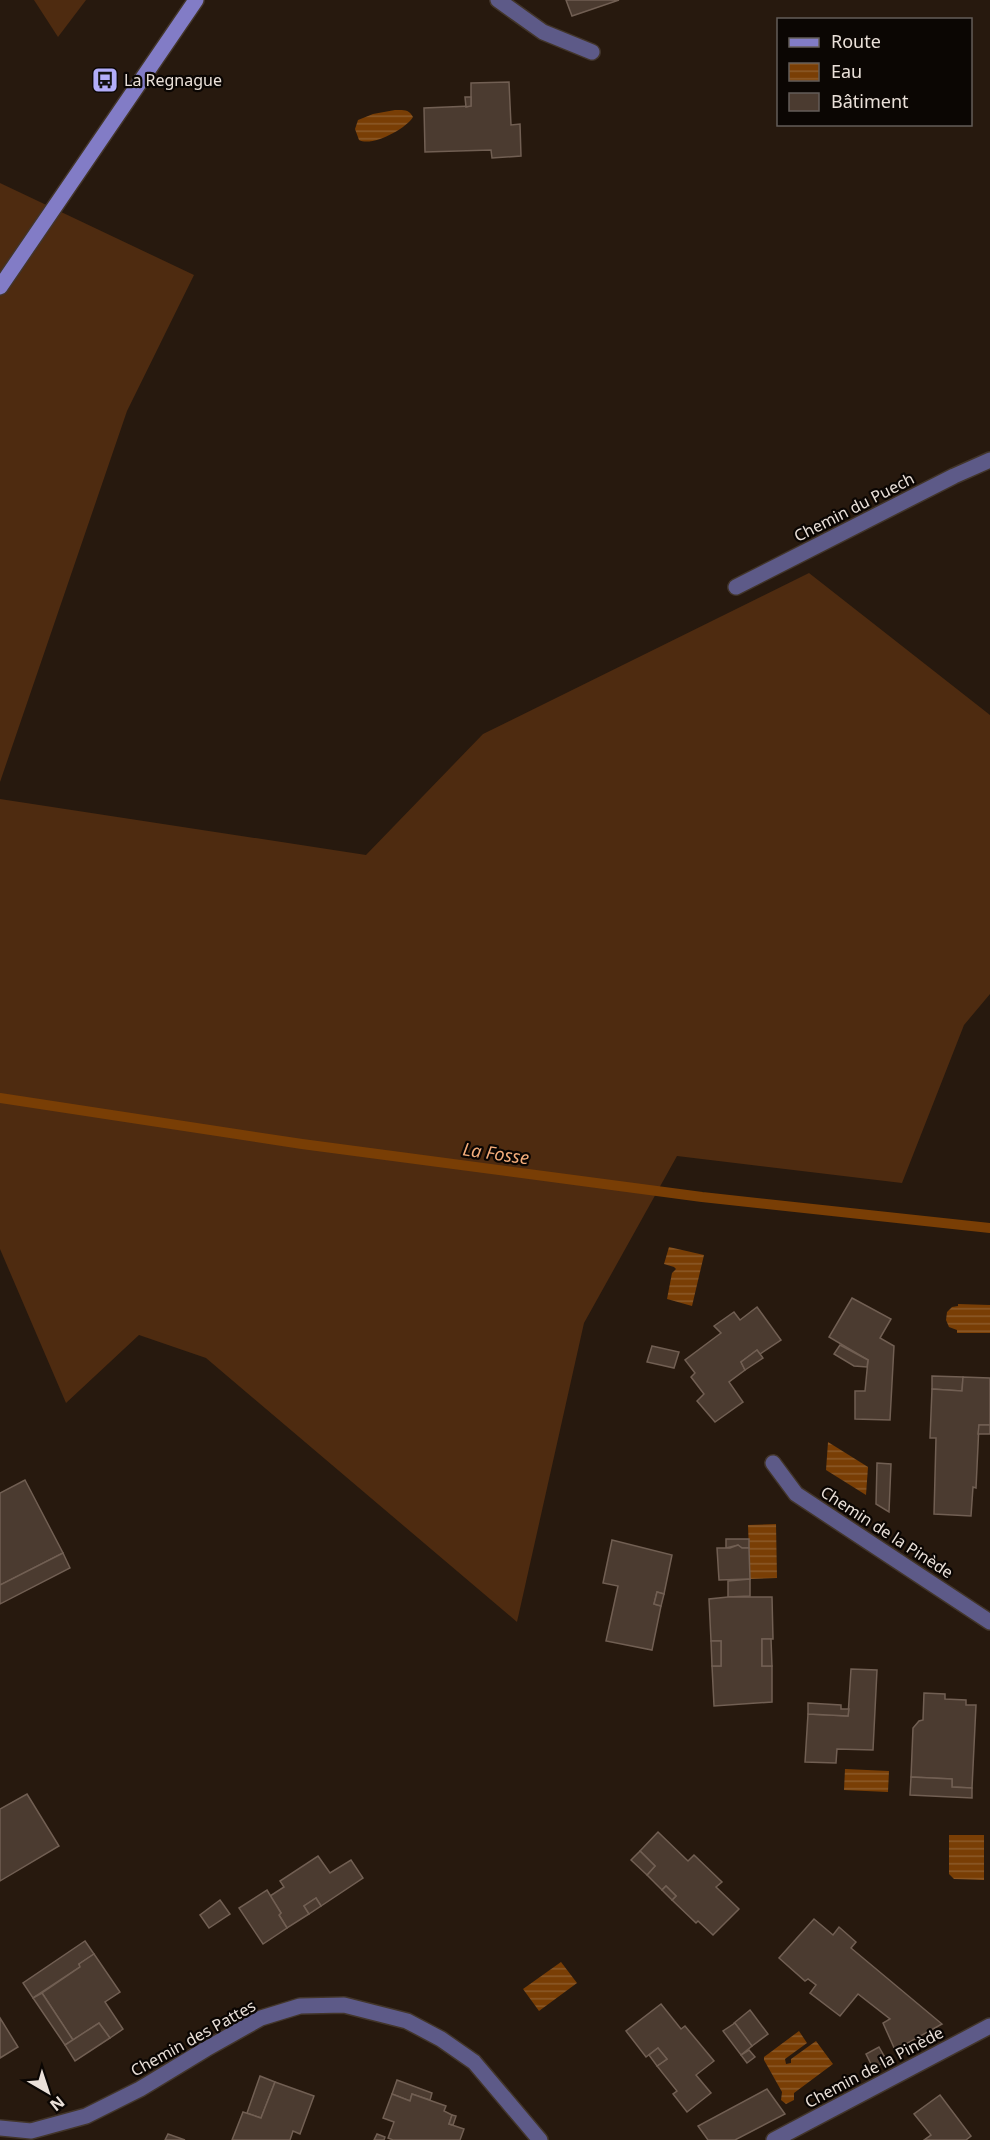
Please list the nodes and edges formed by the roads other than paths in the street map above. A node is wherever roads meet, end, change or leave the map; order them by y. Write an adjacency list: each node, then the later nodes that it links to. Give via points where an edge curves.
1 (196, 0): 4 (street)
2 (498, 0): 3 (street, via 543,32)
3 (592, 52)
4 (0, 287)
5 (990, 460): 6 (street, Chemin du Puech)
6 (736, 587)
7 (773, 1462): 8 (street, Chemin de la Pinède, via 796,1494)
8 (990, 1622)
9 (990, 2026): 12 (street, Chemin de la Pinède)
10 (0, 2128): 11 (street, Chemin des Pattes, via 31,2131 86,2116 261,2018 300,2006 344,2005 407,2021 441,2039 474,2062)
11 (540, 2140)
12 (774, 2140)

